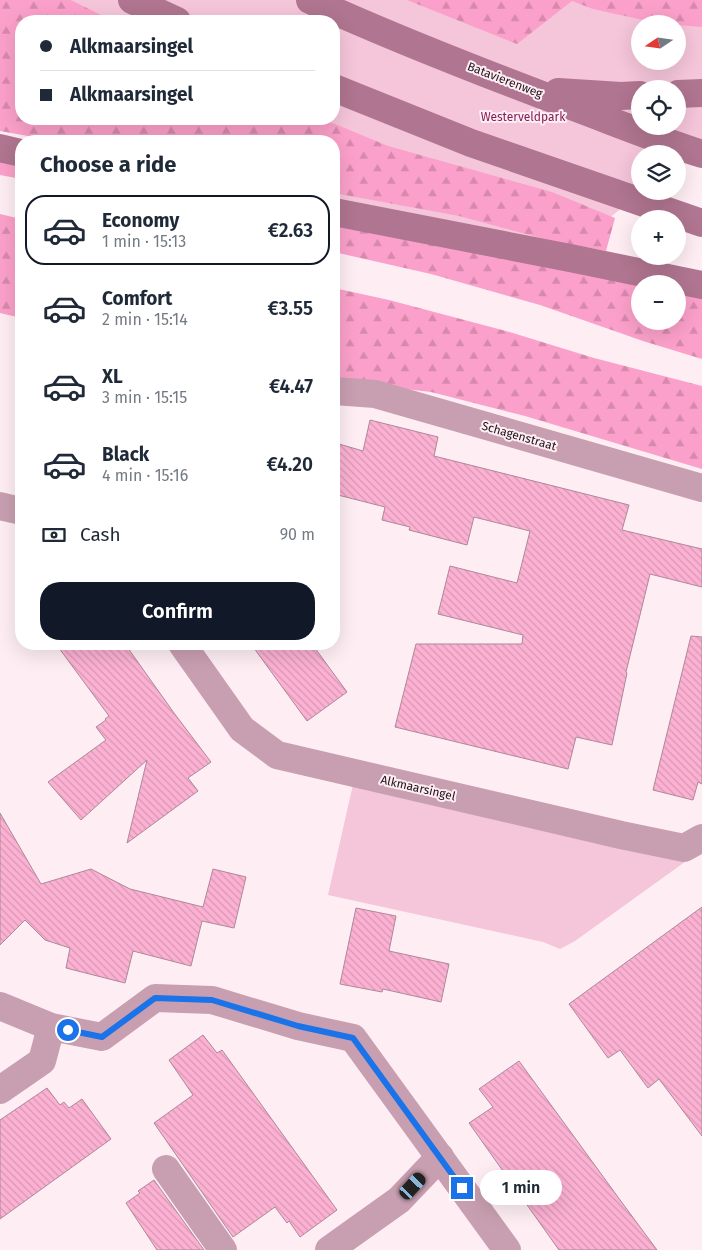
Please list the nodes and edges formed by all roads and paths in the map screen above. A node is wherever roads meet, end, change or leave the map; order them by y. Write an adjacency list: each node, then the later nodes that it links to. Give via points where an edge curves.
1 (132, 0): 3 (main road)
2 (310, 0): 5 (main road, Batavierenweg, via 364,25)
3 (164, 15)
4 (340, 90): 13 (main road, via 471,143)
5 (529, 90): 8 (main road); 11 (main road, Batavierenweg)
6 (702, 93): 7 (main road)
7 (686, 94)
8 (631, 95)
9 (0, 148): 10 (main road)
10 (15, 151)
11 (702, 154)
12 (340, 213): 14 (main road)
13 (702, 224)
14 (702, 285)
15 (340, 391): 16 (street, Schagenstraat, via 375,394)
16 (702, 488)
17 (0, 506): 18 (street)
18 (15, 510)
19 (186, 650): 20 (street, Alkmaarsingel, via 242,729 277,755 684,848)
20 (702, 838)
21 (0, 1006): 22 (street)
22 (51, 1027): 23 (street, via 42,1061); 24 (street, via 102,1037 155,998 212,1000 298,1026 353,1038)
23 (0, 1090)
24 (440, 1157): 27 (street, via 399,1200); 28 (street)
25 (166, 1168): 26 (street)
26 (223, 1250)
27 (329, 1250)
28 (507, 1250)

